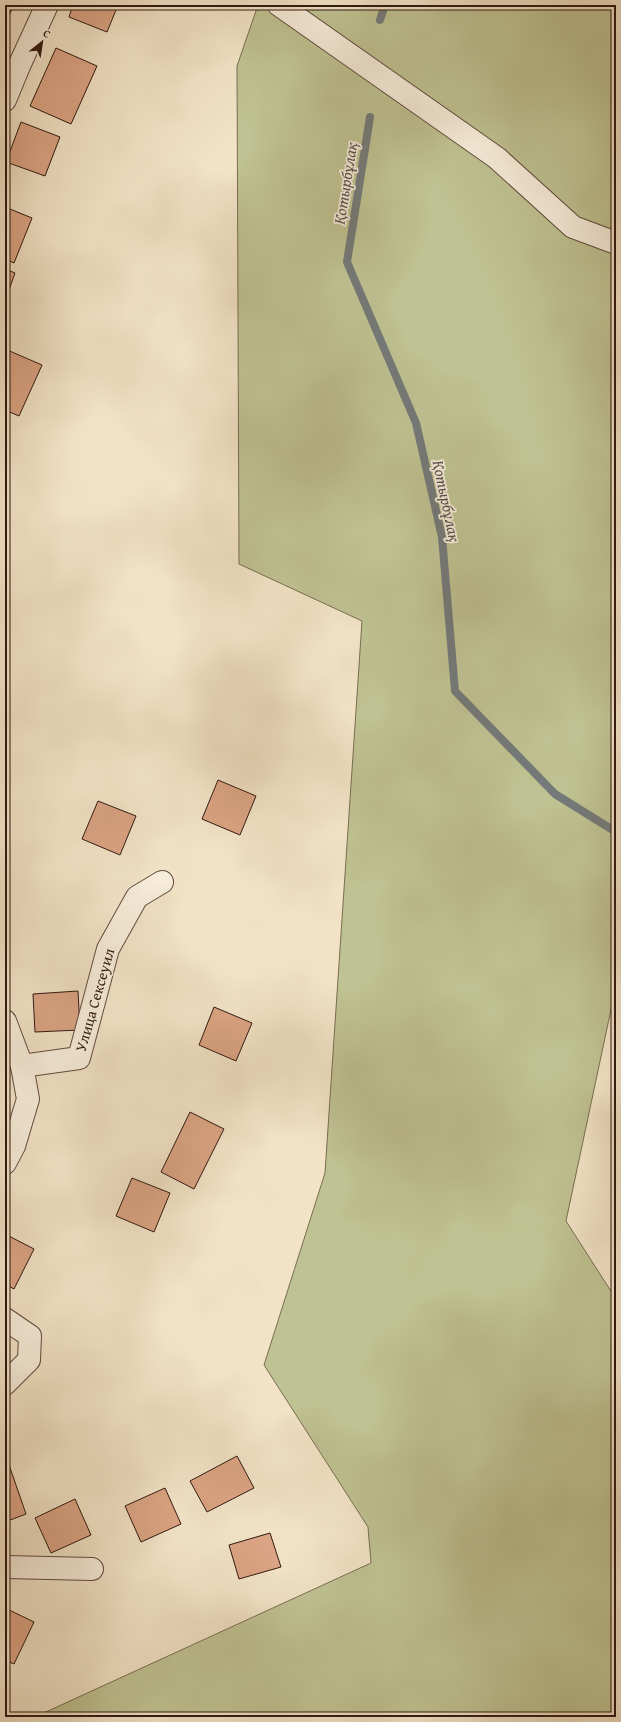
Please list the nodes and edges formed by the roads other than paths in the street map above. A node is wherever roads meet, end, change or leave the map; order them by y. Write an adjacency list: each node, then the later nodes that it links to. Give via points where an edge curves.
1 (47, 5): 3 (street)
2 (279, 5): 4 (street, via 497,158 574,227)
3 (5, 100)
4 (616, 243)
5 (162, 882): 7 (street, Улица Сексеуил, via 137,897 108,949 79,1058)
6 (5, 1021): 7 (street)
7 (22, 1066): 8 (street, via 28,1100 14,1146)
8 (5, 1163)
9 (5, 1319): 10 (street, via 30,1336 29,1360)
10 (5, 1384)
11 (5, 1567): 12 (street)
12 (92, 1569)

